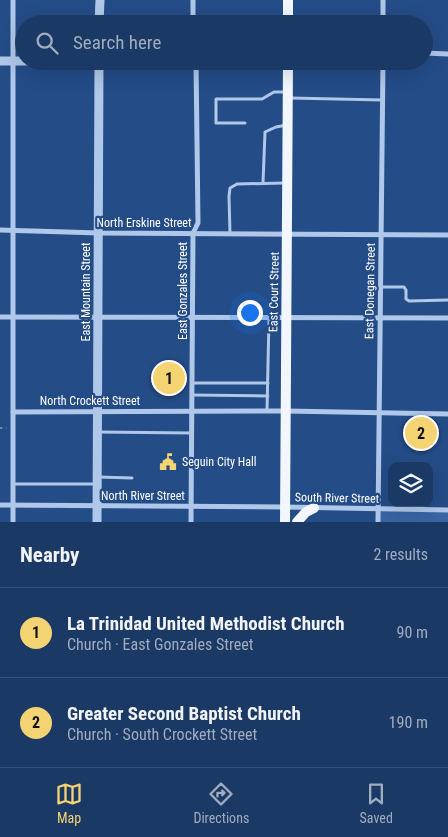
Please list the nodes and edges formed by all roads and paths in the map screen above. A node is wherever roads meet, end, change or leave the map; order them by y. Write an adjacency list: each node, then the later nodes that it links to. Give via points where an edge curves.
1 (13, 0): 13 (street)
2 (100, 0): 6 (street)
3 (193, 0): 7 (street)
4 (288, 0): 8 (main road)
5 (383, 0): 9 (street)
6 (100, 15)
7 (193, 15)
8 (288, 15)
9 (383, 15)
10 (433, 53): 11 (street)
11 (448, 54)
12 (0, 61): 13 (street)
13 (12, 61): 25 (street)
14 (99, 70): 26 (street, East Mountain Street)
15 (196, 70): 27 (street, East Gonzales Street, via 198,223)
16 (288, 70): 18 (main road, East Court Street)
17 (382, 70): 19 (street, East Donegan Street)
18 (288, 95): 19 (lane); 20 (lane, via 274,92 262,99 216,99 216,123); 21 (main road, East Court Street)
19 (382, 100): 29 (street, East Donegan Street)
20 (245, 124)
21 (288, 125): 22 (main road, East Court Street); 23 (lane, via 265,132)
22 (288, 182): 23 (lane); 31 (main road, East Court Street)
23 (263, 183): 28 (lane, via 237,184 230,188)
24 (0, 230): 25 (street, North Erskine Street)
25 (13, 230): 26 (street, North Erskine Street); 35 (street)
26 (99, 233): 27 (street, North Erskine Street); 36 (street, East Mountain Street)
27 (193, 233): 28 (street, North Erskine Street); 38 (street, East Gonzales Street)
28 (230, 234): 31 (street, North Erskine Street)
29 (381, 234): 30 (street, North Erskine Street); 31 (street, North Erskine Street); 32 (street, East Donegan Street)
30 (448, 234)
31 (287, 235): 37 (main road, East Court Street)
32 (380, 287): 33 (lane, via 404,288 409,301); 40 (street, East Donegan Street)
33 (448, 300)
34 (0, 317): 35 (street)
35 (14, 317): 36 (street); 48 (street)
36 (99, 317): 38 (street); 46 (street, East Mountain Street)
37 (286, 317): 39 (street); 40 (street); 47 (main road, East Court Street)
38 (192, 318): 39 (street); 42 (street, East Gonzales Street)
39 (269, 318): 43 (lane)
40 (380, 318): 41 (street); 51 (street, East Donegan Street)
41 (448, 318)
42 (192, 383): 43 (lane); 44 (street, East Gonzales Street)
43 (268, 383): 45 (lane)
44 (192, 395): 45 (lane); 49 (street, East Gonzales Street)
45 (268, 396): 50 (lane)
46 (98, 411): 48 (street, North Crockett Street); 49 (street, North Crockett Street); 53 (street, East Mountain Street)
47 (286, 411): 50 (street, North Crockett Street); 51 (street, North Crockett Street); 62 (main road, East Court Street)
48 (13, 412): 57 (street)
49 (192, 412): 50 (street, North Crockett Street); 54 (street, East Gonzales Street)
50 (267, 412)
51 (379, 412): 52 (street, North Crockett Street); 64 (street, East Donegan Street)
52 (448, 414)
53 (98, 432): 54 (lane); 56 (street, East Mountain Street)
54 (192, 433): 61 (street, East Gonzales Street)
55 (132, 478): 56 (lane)
56 (97, 480): 57 (lane); 60 (street, East Mountain Street)
57 (13, 484): 59 (street)
58 (0, 506): 59 (street, North River Street)
59 (13, 506): 60 (street, North River Street); 66 (street)
60 (97, 506): 61 (street, North River Street); 67 (street, East Mountain Street)
61 (191, 506): 62 (street, North River Street); 68 (street, East Gonzales Street)
62 (285, 507): 63 (street, South River Street); 69 (main road, East Court Street)
63 (314, 508): 64 (street, South River Street); 70 (main road)
64 (378, 509): 65 (street, South River Street); 71 (street, East Donegan Street)
65 (448, 510)
66 (13, 522)
67 (97, 522)
68 (191, 522)
69 (285, 522)
70 (297, 522)
71 (378, 522)

